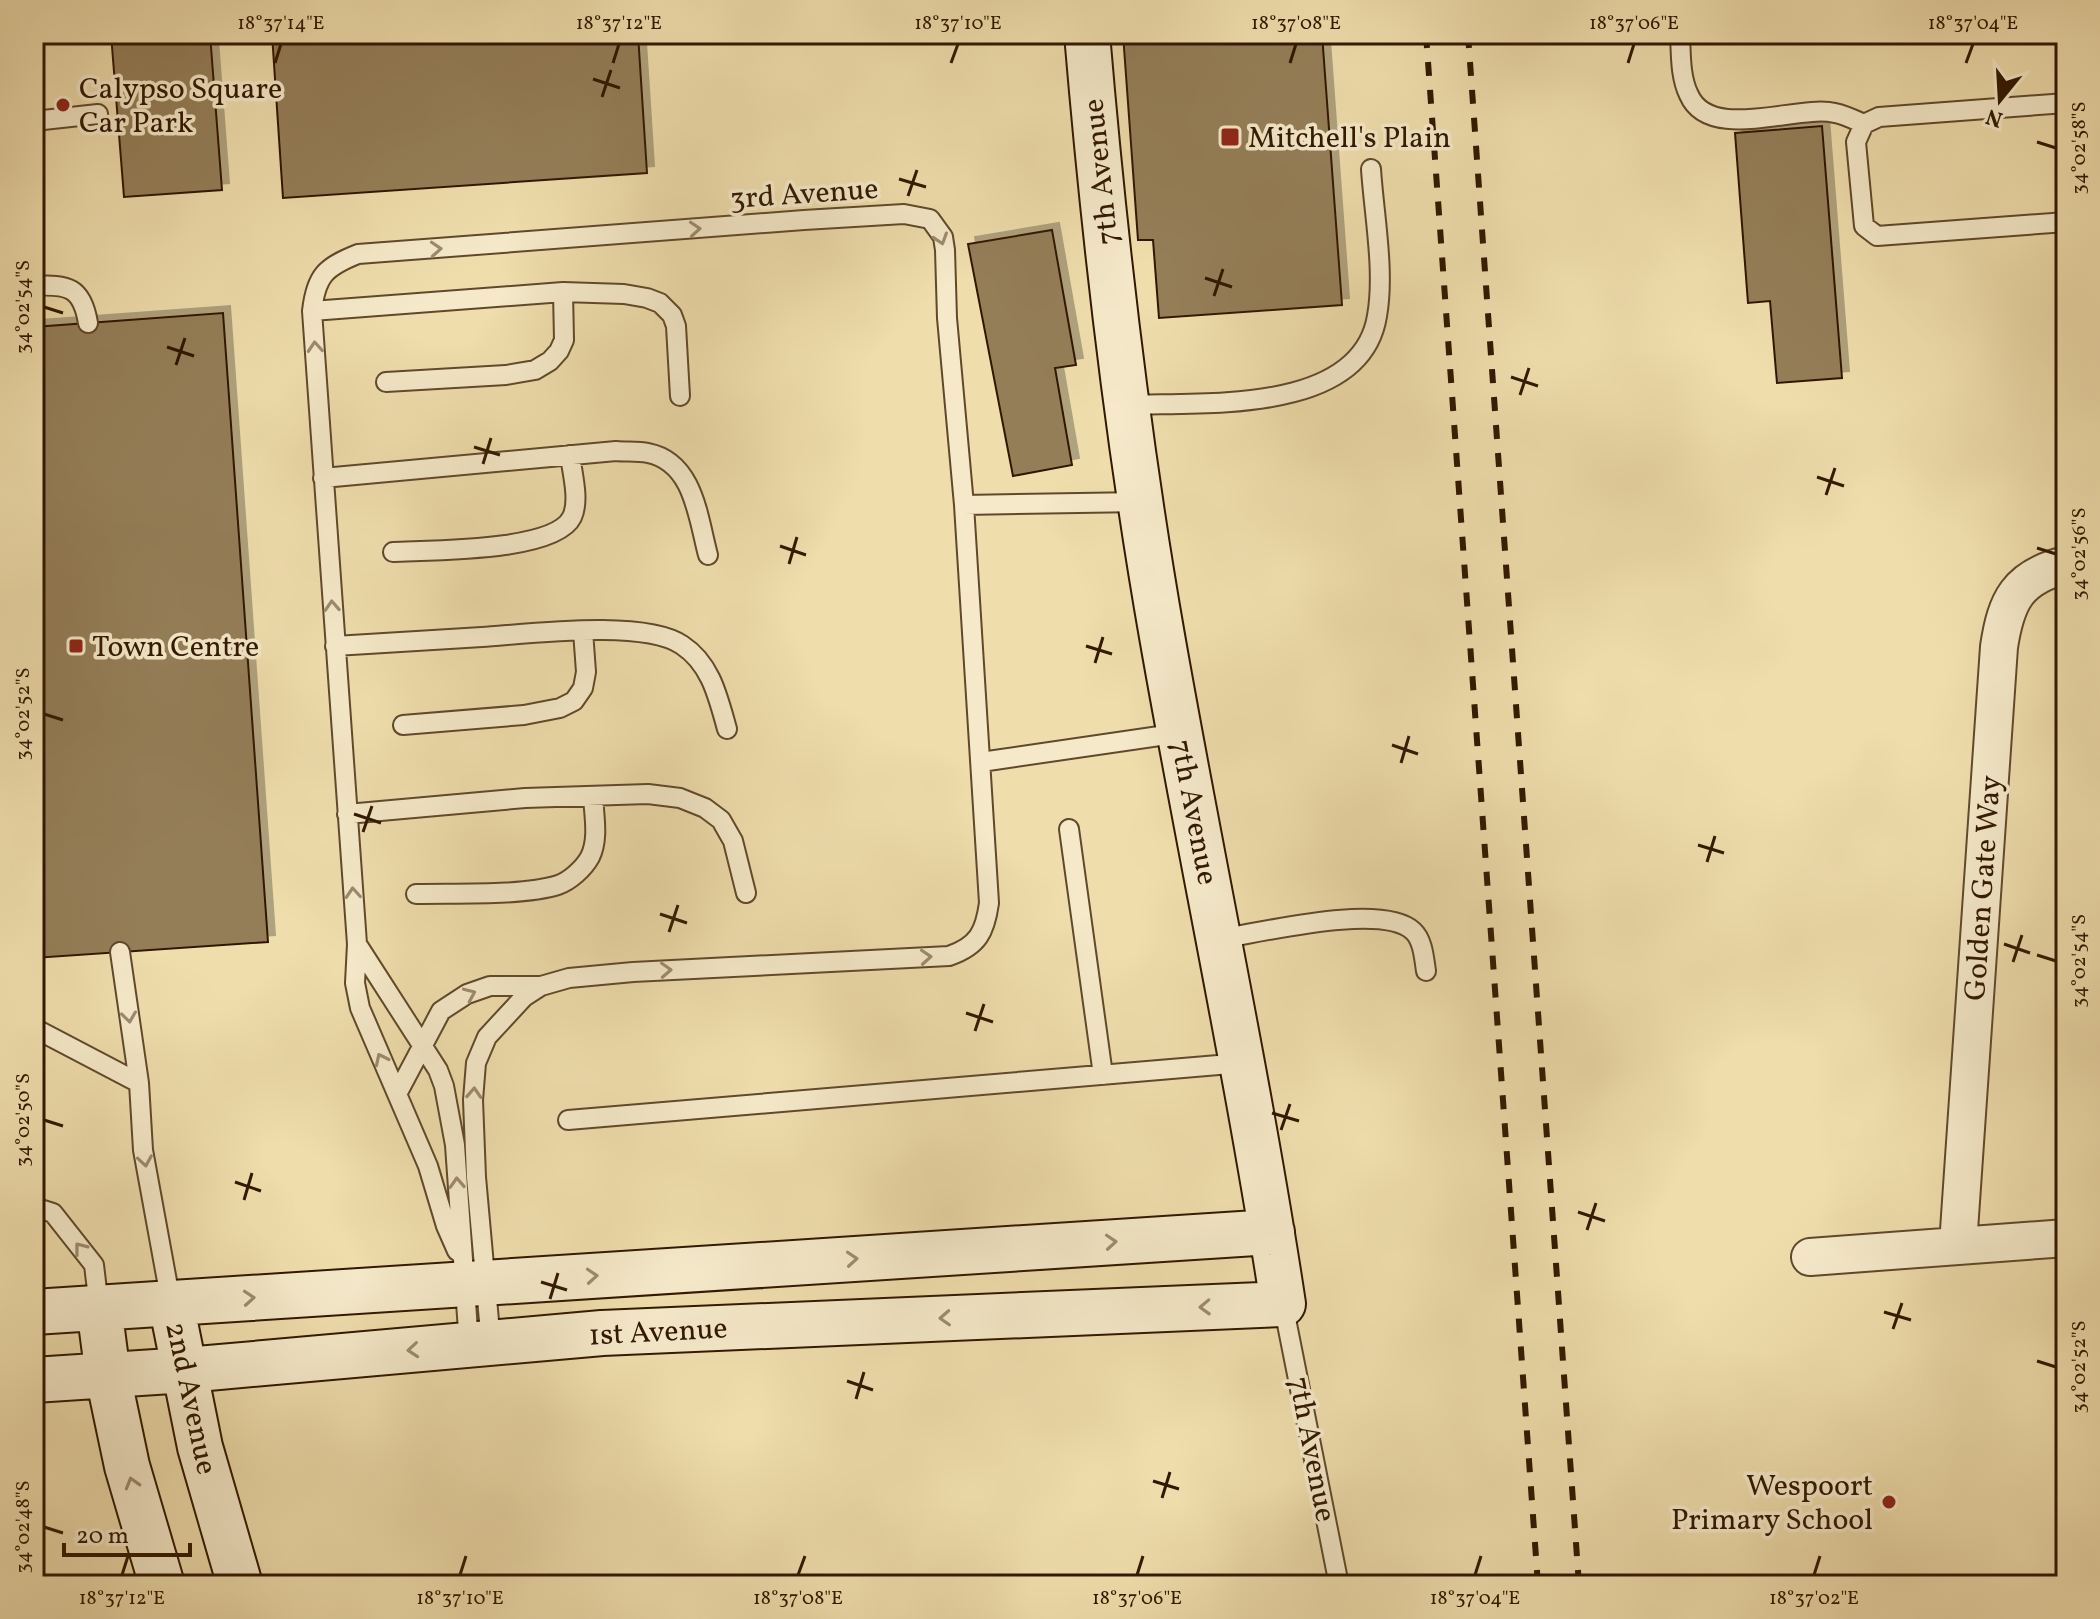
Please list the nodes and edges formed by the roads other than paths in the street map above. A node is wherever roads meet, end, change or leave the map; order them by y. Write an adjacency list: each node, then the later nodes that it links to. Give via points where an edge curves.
1 (1087, 34): 15 (street, 7th Avenue)
2 (1680, 34): 6 (lane, via 1689,97 1710,114 1745,120 1834,112)
3 (2066, 103): 6 (lane, via 1879,117)
4 (98, 114): 5 (lane)
5 (34, 121)
6 (1864, 124): 8 (lane, via 1856,142 1861,208 1871,234)
7 (1371, 169): 15 (lane, via 1377,316 1367,347 1350,367 1313,387 1265,399)
8 (2066, 222)
9 (34, 286): 12 (lane, via 58,284 74,290)
10 (563, 292): 11 (lane); 13 (lane, via 564,340 550,361 535,370); 14 (lane, via 624,294 660,303 676,326)
11 (312, 311): 17 (lane, one-way to 11); 19 (lane, 3rd Avenue, one-way to 19, via 322,275 358,254 818,219 904,214 930,219 945,250)
12 (87, 314)
13 (386, 382)
14 (680, 396)
15 (1128, 405): 18 (street, 7th Avenue)
16 (570, 455): 17 (lane); 20 (lane, via 573,515 550,536 513,545); 21 (lane, via 638,452 669,462 682,472 690,490)
17 (323, 478): 24 (lane, one-way to 17)
18 (1141, 502): 19 (lane); 27 (street, 7th Avenue)
19 (964, 505): 28 (lane)
20 (393, 552)
21 (708, 555)
22 (2066, 565): 49 (street, Golden Gate Way, via 2044,571 2016,593 2004,613)
23 (583, 631): 24 (lane); 25 (lane, via 586,672 574,701 524,715); 26 (lane, via 648,633 680,643 702,662)
24 (335, 646): 30 (lane)
25 (403, 725)
26 (727, 729)
27 (1180, 733): 28 (lane); 34 (street, 7th Avenue)
28 (981, 762): 38 (lane, one-way to 28, via 633,972 949,956 966,950 986,923 989,903)
29 (593, 796): 30 (lane); 32 (lane, via 648,794 705,808 721,820 733,841); 33 (lane, via 596,840 590,858 559,885)
30 (347, 814): 35 (lane, one-way to 30)
31 (1069, 829): 42 (lane)
32 (746, 893)
33 (416, 894)
34 (1219, 939): 37 (lane, via 1342,919 1397,921 1414,931); 41 (street, 7th Avenue)
35 (357, 944): 40 (lane); 44 (lane, one-way to 35, via 360,1008)
36 (120, 952): 43 (lane, one-way to 43)
37 (1426, 971)
38 (541, 986): 40 (lane, one-way to 38, via 441,1011 467,994 490,986); 51 (lane, one-way to 38, via 476,1063 501,1019)
39 (34, 1028): 43 (lane)
40 (422, 1045): 44 (lane); 51 (lane, one-way to 40, via 444,1086)
41 (1242, 1063): 42 (lane); 47 (street, 7th Avenue)
42 (1103, 1075): 45 (lane)
43 (139, 1083): 52 (lane, one-way to 52, via 143,1150)
44 (397, 1094): 51 (lane, via 428,1166 446,1226)
45 (568, 1120)
46 (34, 1207): 54 (lane, one-way to 46, via 94,1265 53,1213)
47 (1272, 1232): 51 (street, 1st Avenue, one-way to 47); 53 (street, 7th Avenue)
48 (2066, 1238): 49 (street)
49 (1958, 1245): 50 (street)
50 (1810, 1257)
51 (471, 1276): 52 (street, 1st Avenue, one-way to 51); 56 (lane)
52 (171, 1303): 54 (street, 1st Avenue); 57 (street, 2nd Avenue)
53 (1283, 1304): 56 (street, 1st Avenue, one-way to 56, via 602,1333); 62 (lane, 7th Avenue)
54 (99, 1307): 55 (street, 1st Avenue); 58 (street)
55 (34, 1312)
56 (480, 1344): 57 (street, 1st Avenue, one-way to 57)
57 (186, 1370): 58 (street, 1st Avenue); 61 (street, 2nd Avenue, via 200,1447)
58 (108, 1376): 59 (street, 1st Avenue); 60 (street, one-way to 58, via 127,1466)
59 (34, 1380)
60 (162, 1585)
61 (240, 1585)
62 (1339, 1585)

